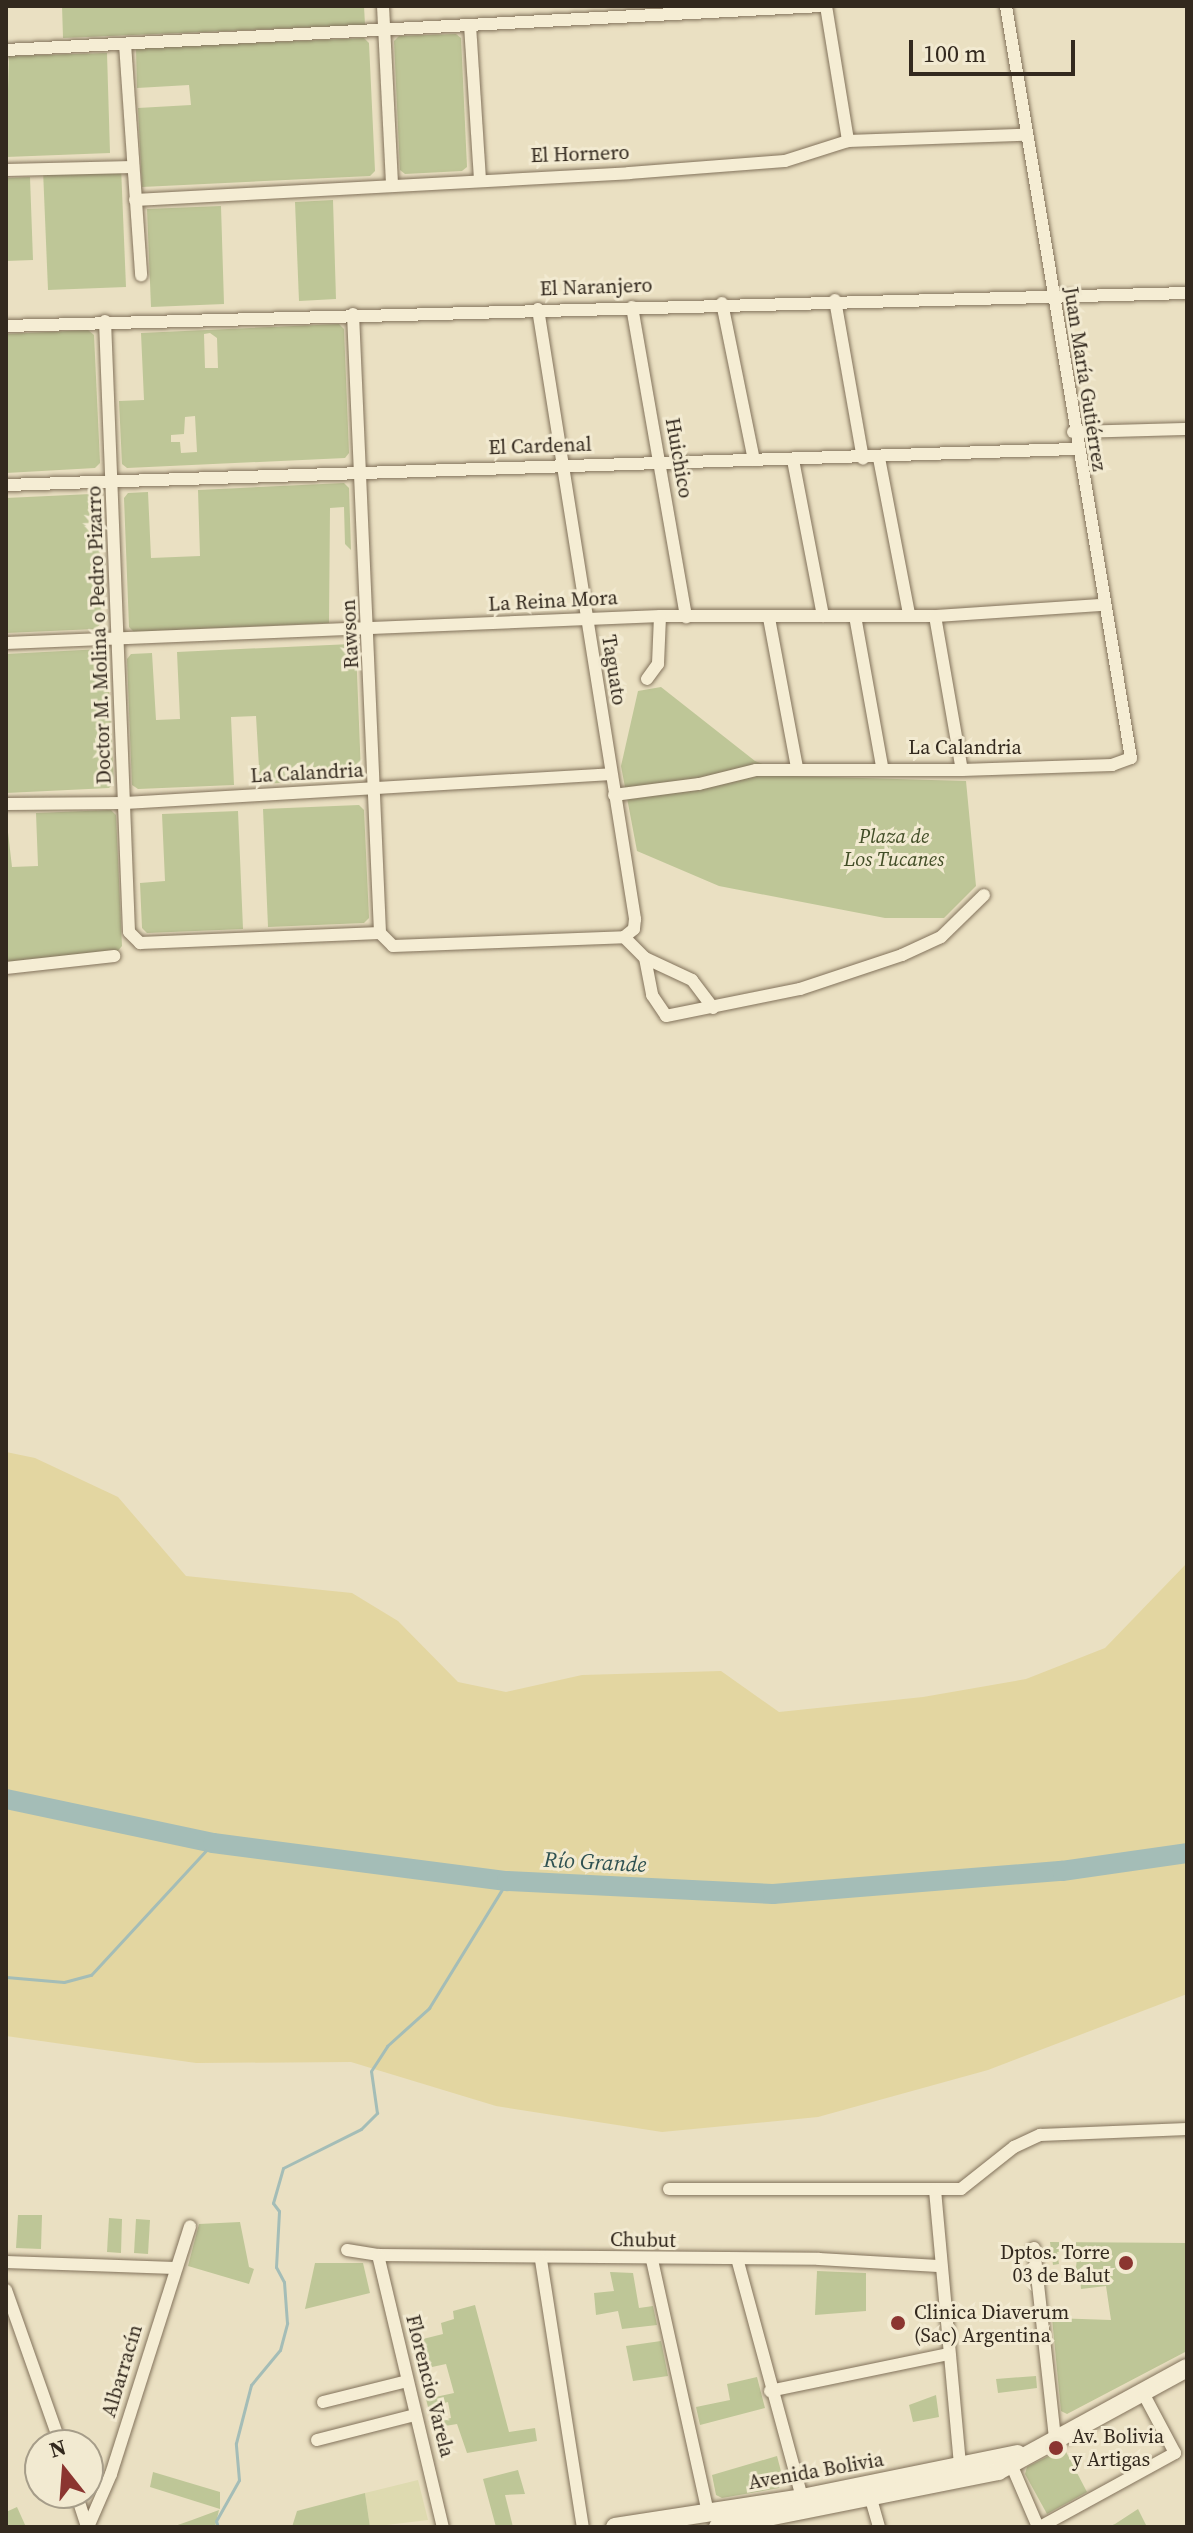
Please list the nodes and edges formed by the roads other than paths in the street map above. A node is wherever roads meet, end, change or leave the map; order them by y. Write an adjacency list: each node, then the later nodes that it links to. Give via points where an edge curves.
1 (383, 6): 6 (street)
2 (820, 6): 5 (street)
3 (826, 6): 10 (street)
4 (1006, 6): 9 (street, Juan María Gutiérrez)
5 (470, 25): 6 (street); 13 (street)
6 (384, 30): 7 (street); 14 (street)
7 (125, 44): 8 (street); 11 (street)
8 (6, 50)
9 (1024, 135): 10 (street, El Hornero); 17 (street, Juan María Gutiérrez)
10 (848, 141): 13 (street, El Hornero, via 785,161)
11 (133, 167): 12 (street); 15 (street)
12 (6, 170)
13 (480, 178): 14 (street, El Hornero)
14 (392, 184): 15 (street, El Hornero)
15 (135, 200): 16 (street)
16 (141, 275)
17 (1052, 293): 18 (street, El Naranjero); 19 (street, El Naranjero); 27 (street, Juan María Gutiérrez)
18 (1187, 293)
19 (835, 300): 20 (street, El Naranjero); 30 (street)
20 (722, 303): 21 (street, El Naranjero); 31 (street)
21 (632, 307): 22 (street, El Naranjero); 33 (street, Huichico)
22 (538, 309): 23 (street, El Naranjero); 34 (street, Taguato)
23 (353, 314): 24 (street, El Naranjero); 35 (street, Rawson)
24 (105, 321): 25 (street, El Naranjero); 36 (street, Doctor M. Molina o Pedro Pizarro)
25 (6, 326)
26 (1187, 429): 27 (street)
27 (1073, 432): 28 (street, Juan María Gutiérrez)
28 (1076, 449): 29 (street, El Cardenal); 38 (street, Juan María Gutiérrez)
29 (879, 458): 30 (street, El Cardenal); 39 (street)
30 (863, 459): 32 (street, El Cardenal)
31 (754, 460): 32 (street, El Cardenal); 33 (street, El Cardenal)
32 (793, 460): 41 (street)
33 (660, 462): 34 (street, El Cardenal); 44 (street, Huichico)
34 (561, 464): 35 (street, El Cardenal); 45 (street, Taguato)
35 (363, 472): 36 (street, El Cardenal); 47 (street, Rawson)
36 (114, 479): 37 (street, El Cardenal); 48 (street, Doctor M. Molina o Pedro Pizarro)
37 (6, 485)
38 (1102, 605): 43 (street, La Reina Mora); 51 (street, Juan María Gutiérrez)
39 (909, 614): 42 (street, La Reina Mora); 43 (street, La Reina Mora)
40 (660, 616): 44 (street, La Reina Mora); 45 (street, La Reina Mora); 50 (street, via 658,664)
41 (823, 616): 42 (street, La Reina Mora); 46 (street, La Reina Mora)
42 (855, 616): 52 (street)
43 (935, 616): 54 (street)
44 (686, 617): 46 (street, La Reina Mora)
45 (585, 618): 47 (street, La Reina Mora); 55 (street, Taguato)
46 (769, 618): 53 (street)
47 (370, 630): 48 (street, La Reina Mora); 56 (street, Rawson)
48 (116, 640): 49 (street, La Reina Mora); 58 (street, Doctor M. Molina o Pedro Pizarro)
49 (6, 643)
50 (647, 679)
51 (1131, 758): 54 (street, La Calandria, via 1112,765)
52 (882, 766): 53 (street, La Calandria); 54 (street, La Calandria)
53 (797, 768): 57 (street, La Calandria, via 756,770)
54 (962, 770)
55 (611, 774): 56 (street, La Calandria); 57 (street, Taguato)
56 (377, 790): 58 (street, La Calandria); 61 (street, Rawson)
57 (614, 795): 62 (street, Taguato, via 635,919 634,929)
58 (125, 803): 59 (street, La Calandria); 61 (street, Doctor M. Molina o Pedro Pizarro, via 127,917 129,932 140,943)
59 (6, 804)
60 (984, 895): 66 (street, via 941,937 902,955 800,989)
61 (380, 933): 62 (street, via 393,946)
62 (624, 937): 64 (street)
63 (114, 956): 65 (street)
64 (645, 958): 66 (street, via 692,980); 66 (street, via 661,1014)
65 (6, 968)
66 (713, 1008)
67 (1187, 2129): 69 (street, via 1040,2135 1014,2147 977,2181 961,2189)
68 (669, 2189): 69 (street)
69 (935, 2190): 78 (street)
70 (190, 2226): 79 (street, Albarracín)
71 (1034, 2248): 89 (street)
72 (347, 2250): 73 (street, Chubut)
73 (378, 2255): 74 (street, Chubut); 83 (street, Florencio Varela)
74 (541, 2260): 75 (street, Chubut); 99 (street)
75 (652, 2260): 77 (street, Chubut); 95 (street)
76 (6, 2262): 79 (street)
77 (738, 2262): 78 (street, Chubut, via 819,2259); 84 (street)
78 (938, 2266): 81 (street)
79 (175, 2268): 97 (street, Albarracín, via 111,2474)
80 (6, 2290): 88 (street)
81 (949, 2354): 84 (street); 92 (street)
82 (1187, 2368): 85 (street, Avenida Bolivia)
83 (407, 2381): 86 (street); 87 (street, Florencio Varela)
84 (770, 2391): 94 (street)
85 (1142, 2391): 89 (street, Avenida Bolivia); 102 (street, via 1175,2453)
86 (323, 2402)
87 (415, 2415): 90 (street); 98 (street, Florencio Varela)
88 (55, 2429)
89 (1055, 2437): 91 (street, Avenida Bolivia)
90 (317, 2440)
91 (1018, 2458): 92 (street, Avenida Bolivia); 93 (street, Avenida Bolivia); 102 (street)
92 (960, 2466): 94 (street, Avenida Bolivia)
93 (871, 2499): 94 (street, Avenida Bolivia); 101 (street)
94 (802, 2513): 95 (street, Avenida Bolivia); 96 (street, Avenida Bolivia)
95 (713, 2520): 96 (street, Avenida Bolivia); 100 (street, Avenida Bolivia)
96 (738, 2525)
97 (88, 2527)
98 (443, 2527)
99 (583, 2527)
100 (615, 2527)
101 (879, 2527)
102 (1039, 2527)

